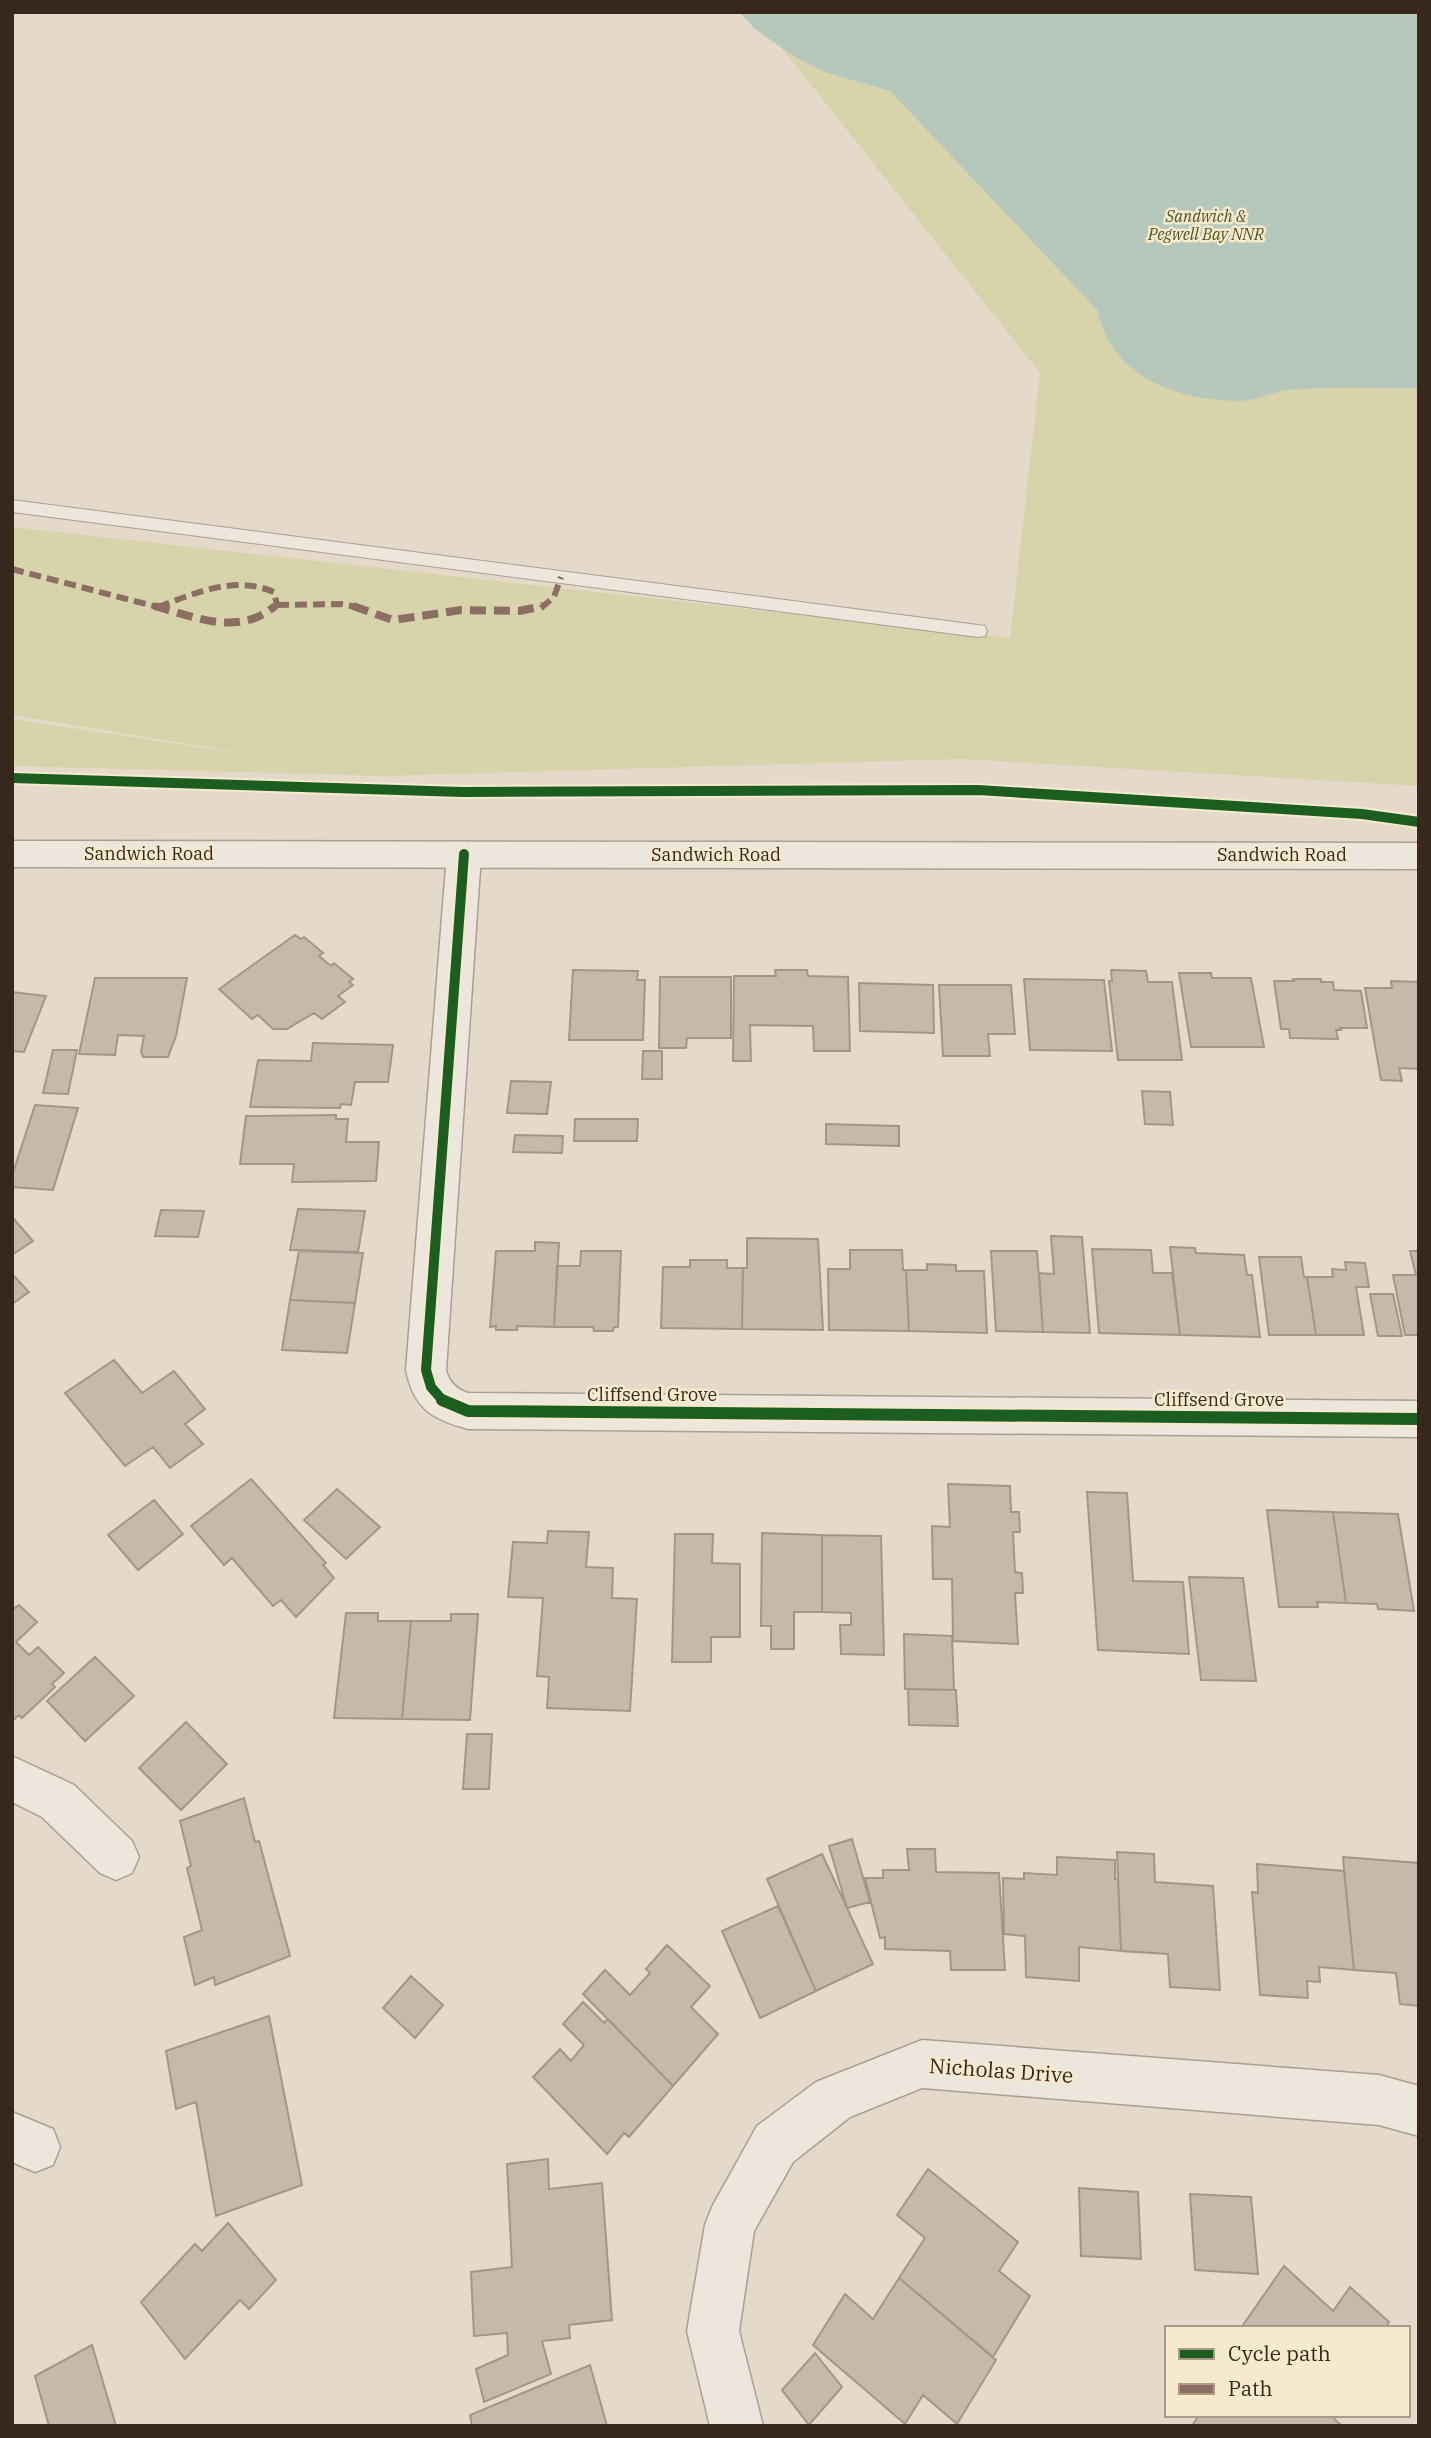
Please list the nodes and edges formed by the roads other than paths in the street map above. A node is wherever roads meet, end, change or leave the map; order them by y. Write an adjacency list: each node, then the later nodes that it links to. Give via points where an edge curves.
1 (12, 506): 2 (lane)
2 (978, 631)
3 (12, 854): 4 (street, Sandwich Road)
4 (464, 854): 5 (street, Sandwich Road); 6 (street, Cliffsend Grove, via 426,1370 435,1396 451,1406 468,1411)
5 (1419, 856)
6 (1419, 1419)
7 (12, 1778): 8 (street, via 58,1801)
8 (116, 1857)
9 (1419, 2111): 10 (street, Nicholas Drive, via 1379,2100 922,2064 833,2099 775,2144 730,2225 713,2331)
10 (737, 2426)

